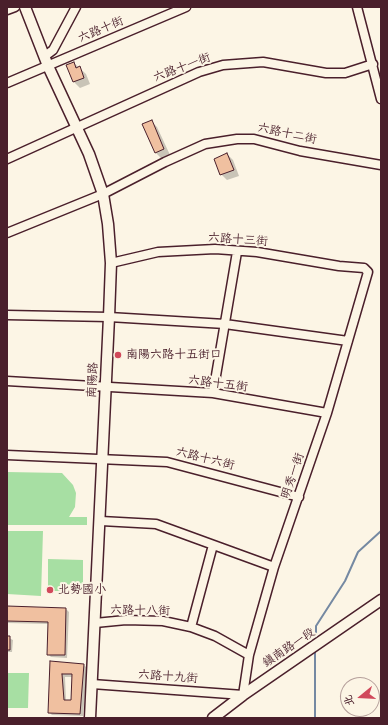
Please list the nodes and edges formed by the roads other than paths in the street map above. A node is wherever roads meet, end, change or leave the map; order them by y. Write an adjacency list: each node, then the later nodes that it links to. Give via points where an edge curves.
1 (15, 7): 6 (street)
2 (25, 7): 7 (street, 南陽路)
3 (76, 7): 7 (street, via 53,50)
4 (186, 7): 9 (street, 六路十街)
5 (357, 7): 8 (street)
6 (7, 10)
7 (45, 56): 9 (street, 南陽路)
8 (373, 64): 11 (street); 12 (street, 六路十一街, via 345,73 326,73 263,62 223,65 199,72)
9 (48, 66): 10 (street, 六路十街); 12 (street, 南陽路)
10 (7, 83)
11 (381, 99)
12 (77, 126): 13 (street, 六路十一街); 15 (street, 南陽路)
13 (7, 159)
14 (381, 164): 15 (street, 六路十二街, via 300,151 254,139 237,139 205,144)
15 (103, 194): 16 (street, 六路十二街); 18 (street, 南陽路)
16 (7, 233)
17 (237, 252): 18 (street, 六路十三街, via 214,249 158,252); 19 (street, 六路十三街, via 257,252); 22 (street)
18 (111, 263): 21 (street, 南陽路)
19 (364, 268): 23 (street, 明秀一街, via 368,272)
20 (7, 315): 21 (street)
21 (109, 316): 22 (street); 25 (street, 南陽路)
22 (225, 324): 23 (street); 26 (street)
23 (348, 342): 27 (street, 明秀一街)
24 (7, 381): 25 (street, 六路十五街)
25 (105, 388): 26 (street, 六路十五街); 29 (street, 南陽路)
26 (213, 393): 27 (street, 六路十五街)
27 (327, 413): 30 (street, 明秀一街)
28 (7, 455): 29 (street, 六路十六街)
29 (102, 459): 30 (street, 六路十六街, via 167,462); 31 (street, 南陽路)
30 (299, 497): 33 (street, 明秀一街)
31 (101, 521): 32 (street, via 156,524); 35 (street, 南陽路)
32 (213, 545): 33 (street); 36 (street)
33 (274, 567): 37 (street, 明秀一街)
34 (381, 600): 39 (street, 鎮南路一段)
35 (95, 623): 36 (street, 六路十八街, via 126,620 163,621); 38 (street, 南陽路)
36 (191, 627): 37 (street, 六路十八街, via 215,636)
37 (249, 655): 39 (street, 明秀一街)
38 (92, 684): 39 (street, 六路十九街); 40 (street, 南陽路)
39 (243, 695): 41 (street, 鎮南路一段)
40 (90, 718)
41 (213, 718)

